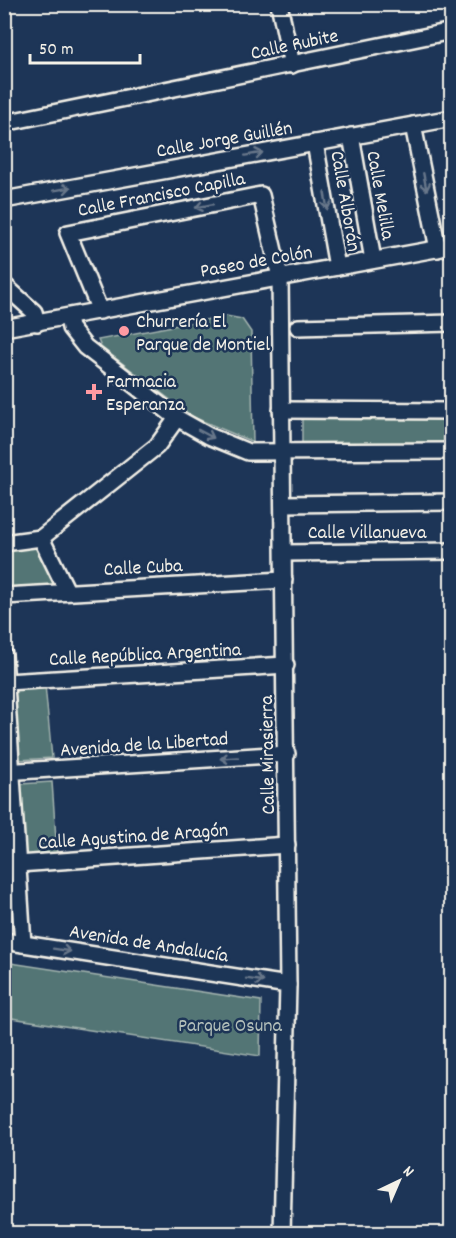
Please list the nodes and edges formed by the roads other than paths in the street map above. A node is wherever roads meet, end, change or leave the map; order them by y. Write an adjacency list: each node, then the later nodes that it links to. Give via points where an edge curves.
1 (279, 4): 3 (street)
2 (452, 31): 3 (street, Calle Rubite)
3 (292, 65): 5 (street, Calle Rubite)
4 (452, 118): 6 (street, Calle Jorge Guillén)
5 (4, 123)
6 (413, 125): 7 (street, Calle Jorge Guillén); 10 (street, one-way to 10)
7 (351, 136): 8 (street, Calle Jorge Guillén); 11 (street, Calle Melilla)
8 (315, 143): 9 (street, Calle Jorge Guillén, one-way to 8); 12 (street, Calle Alborán, one-way to 12)
9 (4, 200)
10 (445, 247): 11 (street, Paseo de Colón)
11 (373, 260): 12 (street, Paseo de Colón)
12 (338, 267): 13 (street, Paseo de Colón)
13 (280, 277): 15 (street, Paseo de Colón); 15 (street, Calle Francisco Capilla, one-way to 15, via 261,195 68,233); 21 (street, Calle Mirasierra)
14 (4, 285): 17 (street, via 34,312)
15 (100, 311): 16 (street, Paseo de Colón)
16 (68, 317): 17 (street, Paseo de Colón); 23 (street, via 70,328 85,347)
17 (37, 323): 20 (street, Paseo de Colón)
18 (452, 323): 19 (street)
19 (298, 327)
20 (4, 328)
21 (281, 410): 22 (street); 25 (street, Calle Mirasierra)
22 (452, 411)
23 (177, 418): 25 (street, one-way to 25, via 248,452); 28 (street, via 157,446)
24 (452, 451): 25 (street)
25 (281, 452): 27 (street, Calle Mirasierra)
26 (452, 502): 27 (street)
27 (283, 504): 31 (street, Calle Mirasierra)
28 (41, 538): 29 (street); 33 (street)
29 (4, 543)
30 (452, 551): 31 (street, Calle Villanueva)
31 (284, 553): 32 (street, Calle Mirasierra)
32 (284, 580): 33 (street, Calle Cuba); 36 (street, Calle Mirasierra)
33 (67, 591): 34 (street, Calle Cuba)
34 (4, 597)
35 (4, 655): 37 (street)
36 (286, 665): 37 (street, Calle República Argentina); 38 (street, Calle Mirasierra)
37 (6, 682): 39 (street)
38 (287, 754): 39 (street, Avenida de la Libertad, one-way to 39); 40 (street, Calle Mirasierra)
39 (9, 772): 41 (street)
40 (287, 845): 41 (street, Calle Agustina de Aragón); 44 (street, Calle Mirasierra)
41 (18, 864): 43 (street)
42 (4, 941): 43 (street, Avenida de Andalucía)
43 (23, 944): 44 (street, Avenida de Andalucía, one-way to 44)
44 (288, 985): 45 (street, Calle Mirasierra)
45 (282, 1233)

